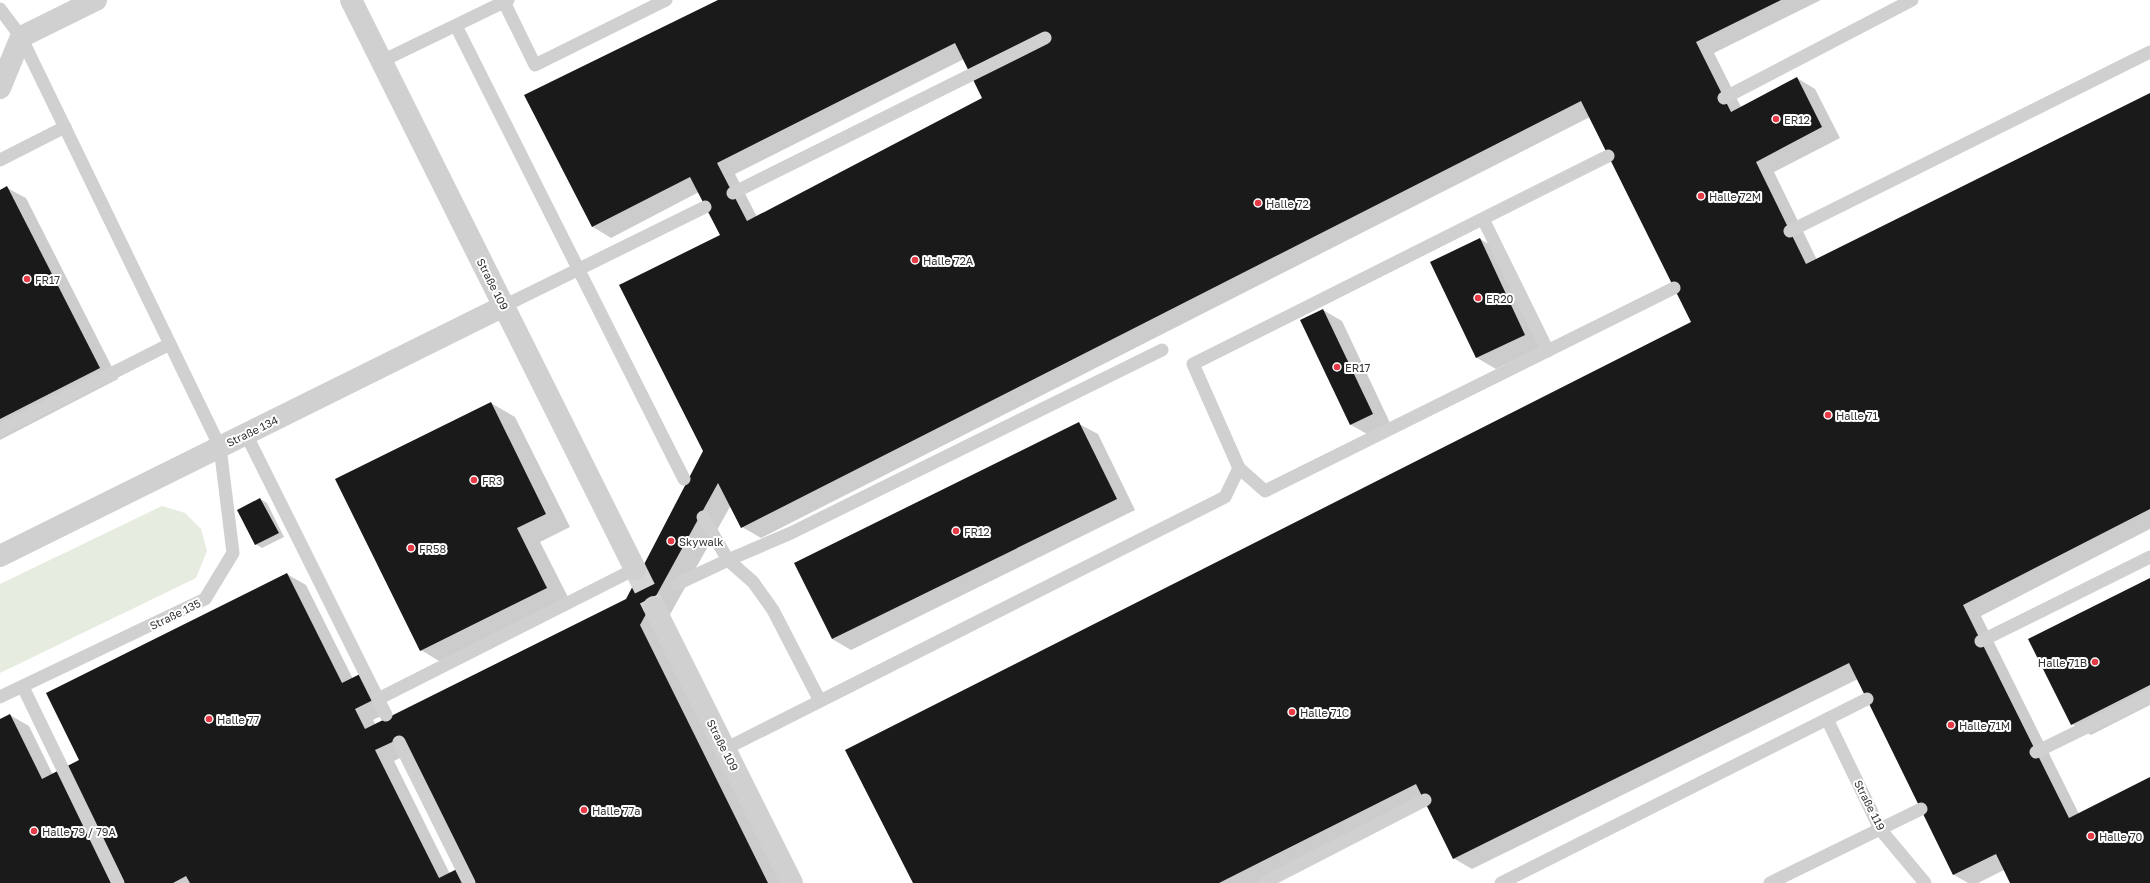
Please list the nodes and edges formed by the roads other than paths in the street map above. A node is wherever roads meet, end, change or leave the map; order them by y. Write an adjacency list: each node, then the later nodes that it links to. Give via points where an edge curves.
1 (96, 0): 8 (street)
2 (351, 0): 11 (street, Straße 109)
3 (666, 0): 5 (lane, via 535,65)
4 (1912, 0): 13 (lane)
5 (506, 1): 7 (lane)
6 (0, 9): 8 (lane, Straße 135)
7 (456, 26): 11 (lane); 21 (lane)
8 (21, 37): 12 (street); 14 (lane, Straße 135)
9 (1045, 38): 17 (lane)
10 (2150, 52): 20 (lane)
11 (382, 61): 23 (street, Straße 109)
12 (0, 88)
13 (1724, 98)
14 (65, 127): 16 (lane); 24 (lane, Straße 135)
15 (1608, 156): 19 (lane)
16 (0, 160)
17 (733, 193)
18 (705, 206): 21 (lane)
19 (1483, 219): 26 (lane); 30 (lane, via 1193,364)
20 (1790, 231)
21 (578, 270): 23 (lane); 31 (lane)
22 (1674, 288): 26 (lane)
23 (504, 306): 28 (street, Straße 134); 36 (street, Straße 109)
24 (170, 344): 27 (lane); 29 (lane, Straße 135)
25 (1162, 350): 35 (lane, via 790,533)
26 (1548, 351): 30 (lane, via 1265,491)
27 (0, 430)
28 (246, 434): 29 (street, Straße 134); 43 (lane)
29 (220, 447): 33 (street, Straße 134); 40 (lane, Straße 135, via 233,553 205,599)
30 (1239, 468): 45 (lane, via 1225,497)
31 (684, 479)
32 (703, 517): 35 (lane)
33 (0, 556)
34 (2150, 557): 39 (lane)
35 (728, 560): 37 (lane); 45 (lane, via 753,582 773,610)
36 (635, 569): 43 (lane)
37 (677, 584)
38 (654, 607): 49 (street, Straße 109)
39 (1981, 641)
40 (22, 687): 42 (lane, Straße 135); 54 (lane)
41 (2150, 696): 50 (lane)
42 (0, 697)
43 (378, 699): 46 (lane)
44 (1867, 699): 47 (lane)
45 (820, 701): 49 (lane)
46 (386, 715)
47 (1827, 719): 53 (lane, Straße 119); 58 (lane)
48 (399, 742): 55 (lane)
49 (725, 749): 56 (street, Straße 109)
50 (2036, 752)
51 (1425, 800): 57 (lane)
52 (1921, 809): 53 (lane)
53 (1880, 829): 59 (lane); 60 (lane, Straße 119)
54 (118, 883)
55 (469, 883)
56 (792, 883)
57 (1264, 883)
58 (1501, 883)
59 (1770, 883)
60 (1925, 883)

